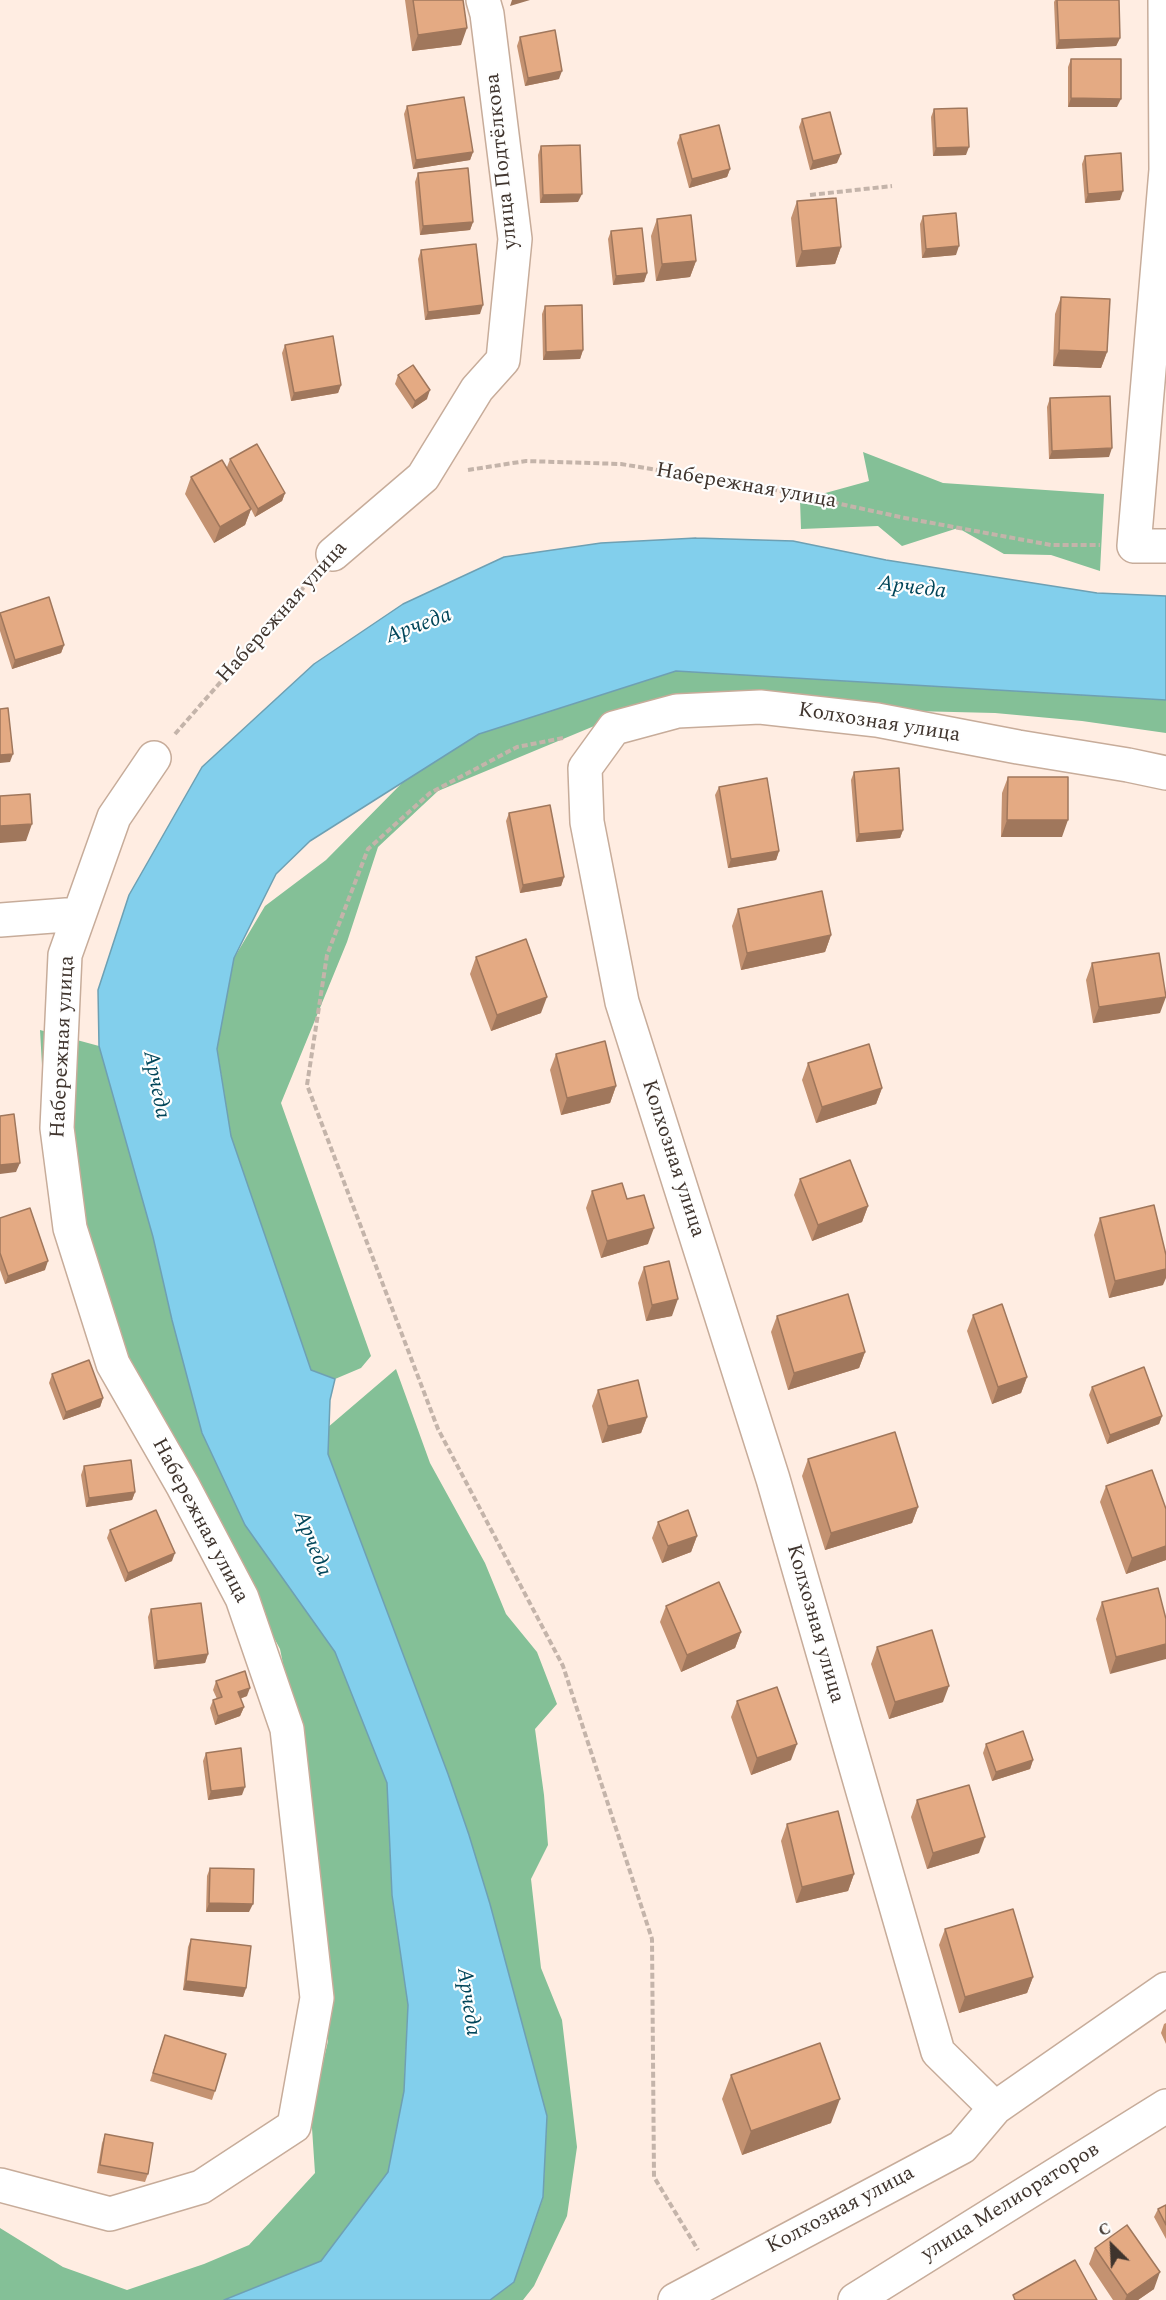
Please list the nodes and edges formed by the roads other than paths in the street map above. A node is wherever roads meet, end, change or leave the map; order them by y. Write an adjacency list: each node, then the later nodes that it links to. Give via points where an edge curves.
1 (483, 0): 3 (street, улица Подтёлкова, via 488,14 515,239 503,360 477,389)
2 (1165, 0): 4 (street, via 1166,170)
3 (423, 477): 5 (street, Набережная улица)
4 (1150, 546)
5 (333, 554)
6 (154, 758): 8 (street, Набережная улица, via 114,817)
7 (1166, 773): 12 (street, Колхозная улица, via 877,720 760,707 677,711 614,728 585,768 587,822 622,1002 773,1479 938,2052)
8 (80, 914): 9 (street); 13 (street, Набережная улица, via 65,956 57,1128 70,1228 113,1365 242,1598 287,1729 317,1998 294,2126 201,2187 110,2214)
9 (0, 920)
10 (1166, 1989): 12 (street, Колхозная улица)
11 (1166, 2106): 15 (street, улица Мелиораторов)
12 (995, 2108): 14 (street, Колхозная улица, via 962,2147)
13 (0, 2185)
14 (675, 2300)
15 (855, 2300)

